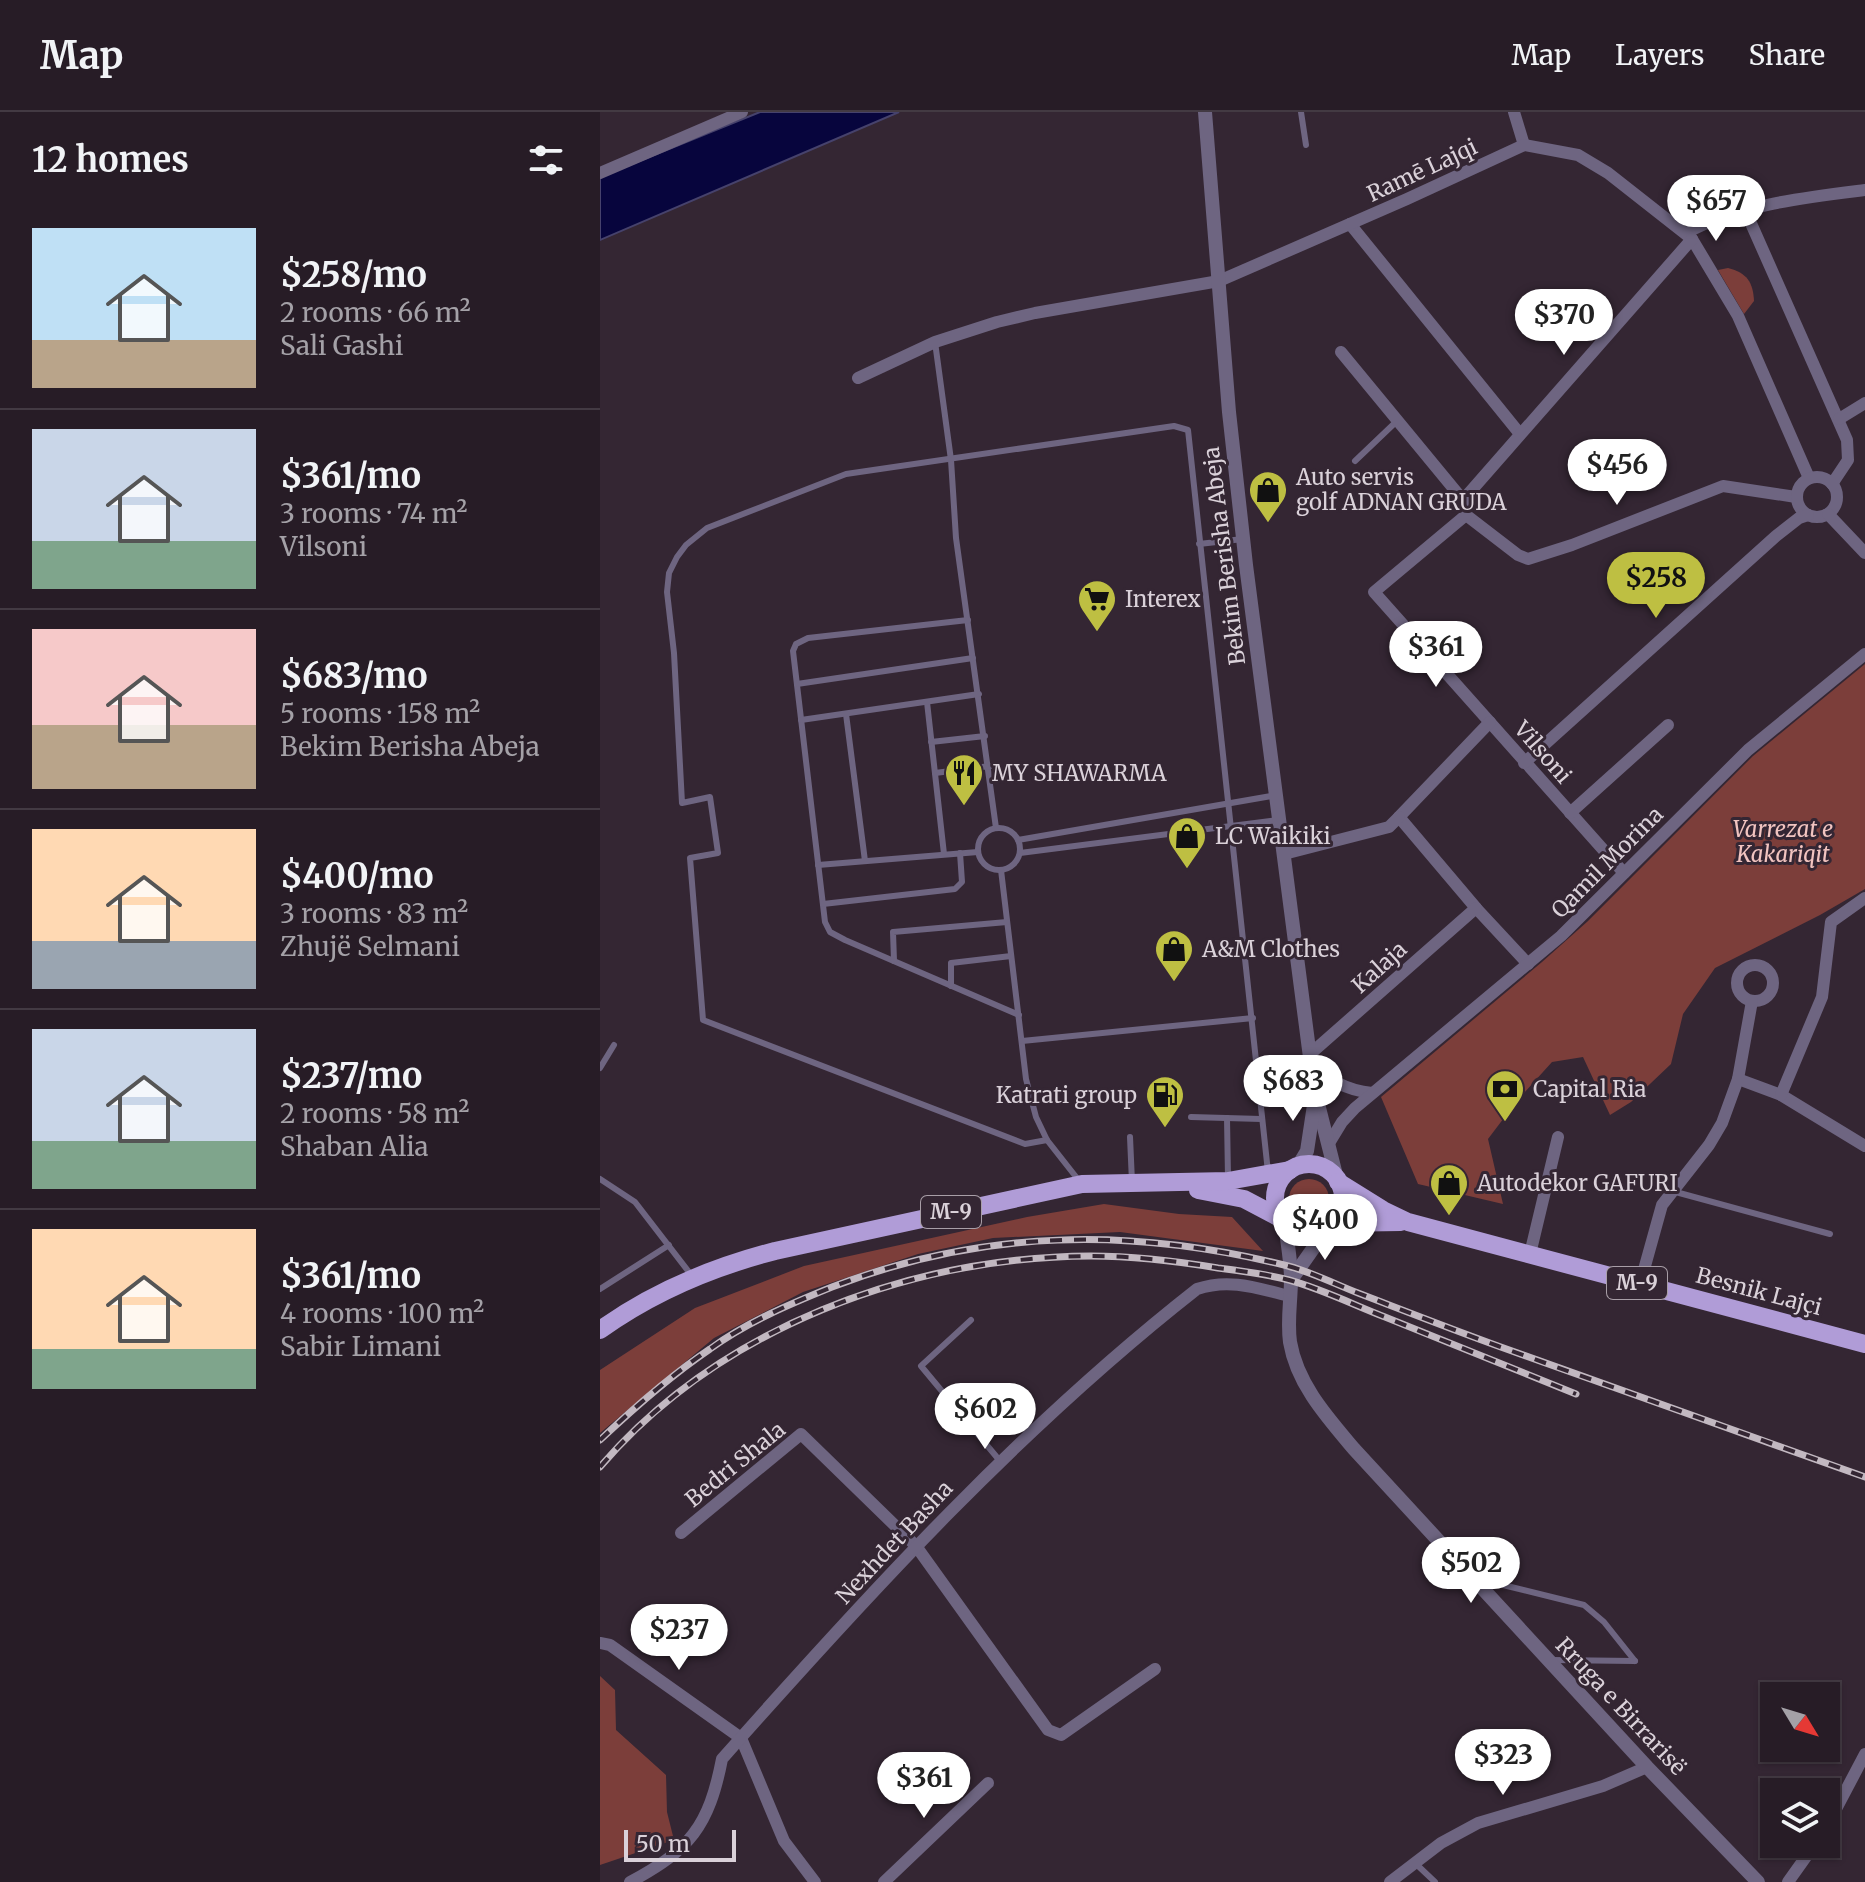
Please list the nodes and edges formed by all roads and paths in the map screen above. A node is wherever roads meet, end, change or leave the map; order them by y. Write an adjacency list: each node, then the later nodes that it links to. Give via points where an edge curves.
1 (742, 112): 7 (street)
2 (1205, 112): 12 (street, Bekim Berisha Abeja)
3 (1301, 112): 5 (lane)
4 (1514, 112): 6 (street)
5 (1306, 145)
6 (1524, 145): 10 (street, Ramē Lajqi); 11 (street, via 1578,155)
7 (600, 173)
8 (1865, 190): 9 (street, via 1793,199)
9 (1746, 212): 11 (street, via 1702,224); 17 (street)
10 (1350, 224): 12 (street, Ramē Lajqi); 19 (street)
11 (1689, 236): 19 (street); 22 (street, via 1738,316)
12 (1219, 281): 13 (street, Ramē Lajqi, via 1035,313); 29 (street, Bekim Berisha Abeja)
13 (935, 342): 15 (street, Ramē Lajqi); 20 (lane)
14 (1341, 352): 18 (street)
15 (858, 378)
16 (1865, 403): 17 (street)
17 (1839, 419): 23 (street, via 1848,460)
18 (1398, 420): 21 (lane); 25 (street)
19 (1520, 434): 25 (street)
20 (951, 460): 30 (lane, via 1174,426 1188,430); 32 (lane); 88 (lane, via 846,474 726,520 686,545 669,573 682,803 710,797 718,853 690,858 703,1020 1025,1144)
21 (1355, 461)
22 (1809, 478): 23 (street); 24 (street)
23 (1832, 484): 26 (street, via 1836,503)
24 (1796, 497): 27 (street, via 1723,486 1528,559); 28 (street)
25 (1463, 500): 27 (street)
26 (1828, 514): 28 (street); 31 (street)
27 (1466, 515): 40 (street, Vilsoni, via 1374,592)
28 (1808, 515): 44 (street, via 1776,536)
29 (1243, 539): 30 (lane); 47 (street, Bekim Berisha Abeja)
30 (1199, 544): 48 (lane)
31 (1865, 553)
32 (968, 620): 34 (lane); 35 (lane, via 808,638 793,651)
33 (1865, 654): 63 (street, Qamil Morina, via 1748,750)
34 (973, 658): 35 (lane); 36 (lane)
35 (797, 684): 39 (lane)
36 (979, 694): 37 (lane); 42 (lane)
37 (927, 702): 38 (lane); 43 (lane)
38 (846, 714): 39 (lane); 60 (lane)
39 (801, 720): 61 (lane)
40 (1490, 722): 44 (street, Vilsoni); 50 (street)
41 (1668, 725): 49 (street, Vilsoni)
42 (985, 736): 43 (lane); 45 (lane)
43 (931, 742): 46 (lane)
44 (1524, 763): 49 (street, Vilsoni)
45 (990, 766): 46 (lane); 53 (lane)
46 (935, 773): 58 (lane)
47 (1277, 795): 48 (lane); 51 (street, Bekim Berisha Abeja)
48 (1229, 803): 52 (lane); 54 (lane)
49 (1570, 813): 63 (street, Vilsoni)
50 (1399, 817): 59 (street, via 1389,827); 66 (street)
51 (1280, 819): 52 (lane); 59 (street, Bekim Berisha Abeja)
52 (1231, 824): 57 (lane); 74 (lane)
53 (996, 828): 54 (lane, via 1009,830); 55 (lane, via 980,839)
54 (1018, 840): 57 (lane)
55 (978, 852): 56 (lane); 62 (lane, via 988,868)
56 (960, 853): 58 (lane); 65 (lane, via 962,882 955,889)
57 (1020, 853): 62 (lane, via 1013,865)
58 (944, 854): 60 (lane)
59 (1284, 854): 77 (street, Bekim Berisha Abeja)
60 (865, 861): 61 (lane)
61 (818, 865): 65 (lane)
62 (1001, 870): 67 (lane)
63 (1624, 873): 70 (street, Qamil Morina)
64 (1865, 898): 82 (street, via 1831,922 1822,997)
65 (823, 904): 69 (lane, via 830,932)
66 (1476, 908): 70 (street); 77 (street, Kalaja)
67 (1007, 922): 68 (lane); 69 (lane, via 893,932)
68 (1011, 956): 71 (lane, via 951,963); 73 (lane)
69 (894, 961): 71 (lane)
70 (1528, 964): 81 (street, Qamil Morina)
71 (951, 986): 73 (lane)
72 (1752, 1001): 79 (street)
73 (1019, 1015): 75 (lane)
74 (1253, 1018): 75 (lane); 85 (lane)
75 (1022, 1041): 88 (lane, via 1026,1079)
76 (614, 1045): 78 (lane)
77 (1310, 1059): 80 (street, Bekim Berisha Abeja); 81 (street, via 1337,1084)
78 (600, 1068)
79 (1738, 1079): 82 (street); 99 (street, via 1715,1134)
80 (1314, 1088): 89 (street, Bekim Berisha Abeja); 91 (street, Bekim Berisha Abeja, via 1311,1135)
81 (1372, 1093): 89 (street, Qamil Morina, via 1342,1122)
82 (1781, 1095): 90 (street)
83 (1191, 1117): 84 (lane)
84 (1227, 1118): 85 (lane); 95 (lane)
85 (1261, 1119): 92 (lane)
86 (1130, 1137): 96 (lane)
87 (1558, 1137): 105 (street)
88 (1047, 1140): 97 (lane)
89 (1328, 1145): 94 (street, Bekim Berisha Abeja)
90 (1865, 1146)
91 (1294, 1168): 92 (main road, M-9); 94 (main road, M-9, via 1324,1167); 100 (main road, via 1275,1192)
92 (1268, 1176): 95 (main road, M-9)
93 (600, 1179): 104 (lane, via 635,1202)
94 (1338, 1180): 101 (main road, Besnik Lajçi / M-9); 102 (main road, via 1343,1204)
95 (1228, 1181): 98 (main road, M-9)
96 (1132, 1183): 97 (main road, M-9); 98 (main road, M-9)
97 (1082, 1184): 106 (main road, M-9, via 775,1251)
98 (1164, 1184): 100 (main road, M-9, via 1230,1195)
99 (1671, 1190): 103 (lane); 107 (street)
100 (1283, 1220): 102 (main road, M-9, via 1312,1233); 108 (street, Rruga e Birrarisë)
101 (1408, 1222): 102 (main road, Besnik Lajçi / M-9); 105 (main road, Besnik Lajçi / M-9)
102 (1331, 1224): 108 (street)
103 (1830, 1234)
104 (669, 1245): 106 (lane); 109 (lane)
105 (1530, 1254): 107 (main road, Besnik Lajçi / M-9)
106 (694, 1278): 111 (main road, M-9)
107 (1640, 1284): 112 (main road, Besnik Lajçi / M-9)
108 (1290, 1288): 113 (street, Nexhdet Basha, via 1215,1283 1197,1289 1086,1380); 116 (street, Rruga e Birrarisë, via 1290,1342 1312,1396)
109 (600, 1289)
110 (971, 1320): 113 (lane, via 921,1366)
111 (600, 1330)
112 (1865, 1344)
113 (1000, 1461): 115 (street, Nexhdet Basha)
114 (681, 1533): 115 (street, Bedri Shala, via 801,1434)
115 (916, 1546): 119 (street, via 1048,1730 1061,1735); 120 (street, Nexhdet Basha)
116 (1464, 1569): 118 (street, Rruga e Birrarisë); 118 (lane, via 1503,1585 1584,1605 1635,1661)
117 (600, 1643): 120 (street)
118 (1548, 1660): 122 (street, Rruga e Birrarisë)
119 (1155, 1669)
120 (741, 1738): 127 (street, Nexhdet Basha, via 722,1759 701,1826 678,1852); 128 (street, via 784,1841)
121 (1865, 1754): 124 (street)
122 (1647, 1767): 126 (street, via 1603,1786 1478,1823); 132 (street, Rruga e Birrarisë)
123 (988, 1783): 129 (street)
124 (1840, 1801)
125 (1805, 1858): 133 (street)
126 (1415, 1863): 130 (street); 131 (lane)
127 (630, 1882)
128 (815, 1882)
129 (884, 1882)
130 (1390, 1882)
131 (1435, 1882)
132 (1758, 1882)
133 (1788, 1882)

